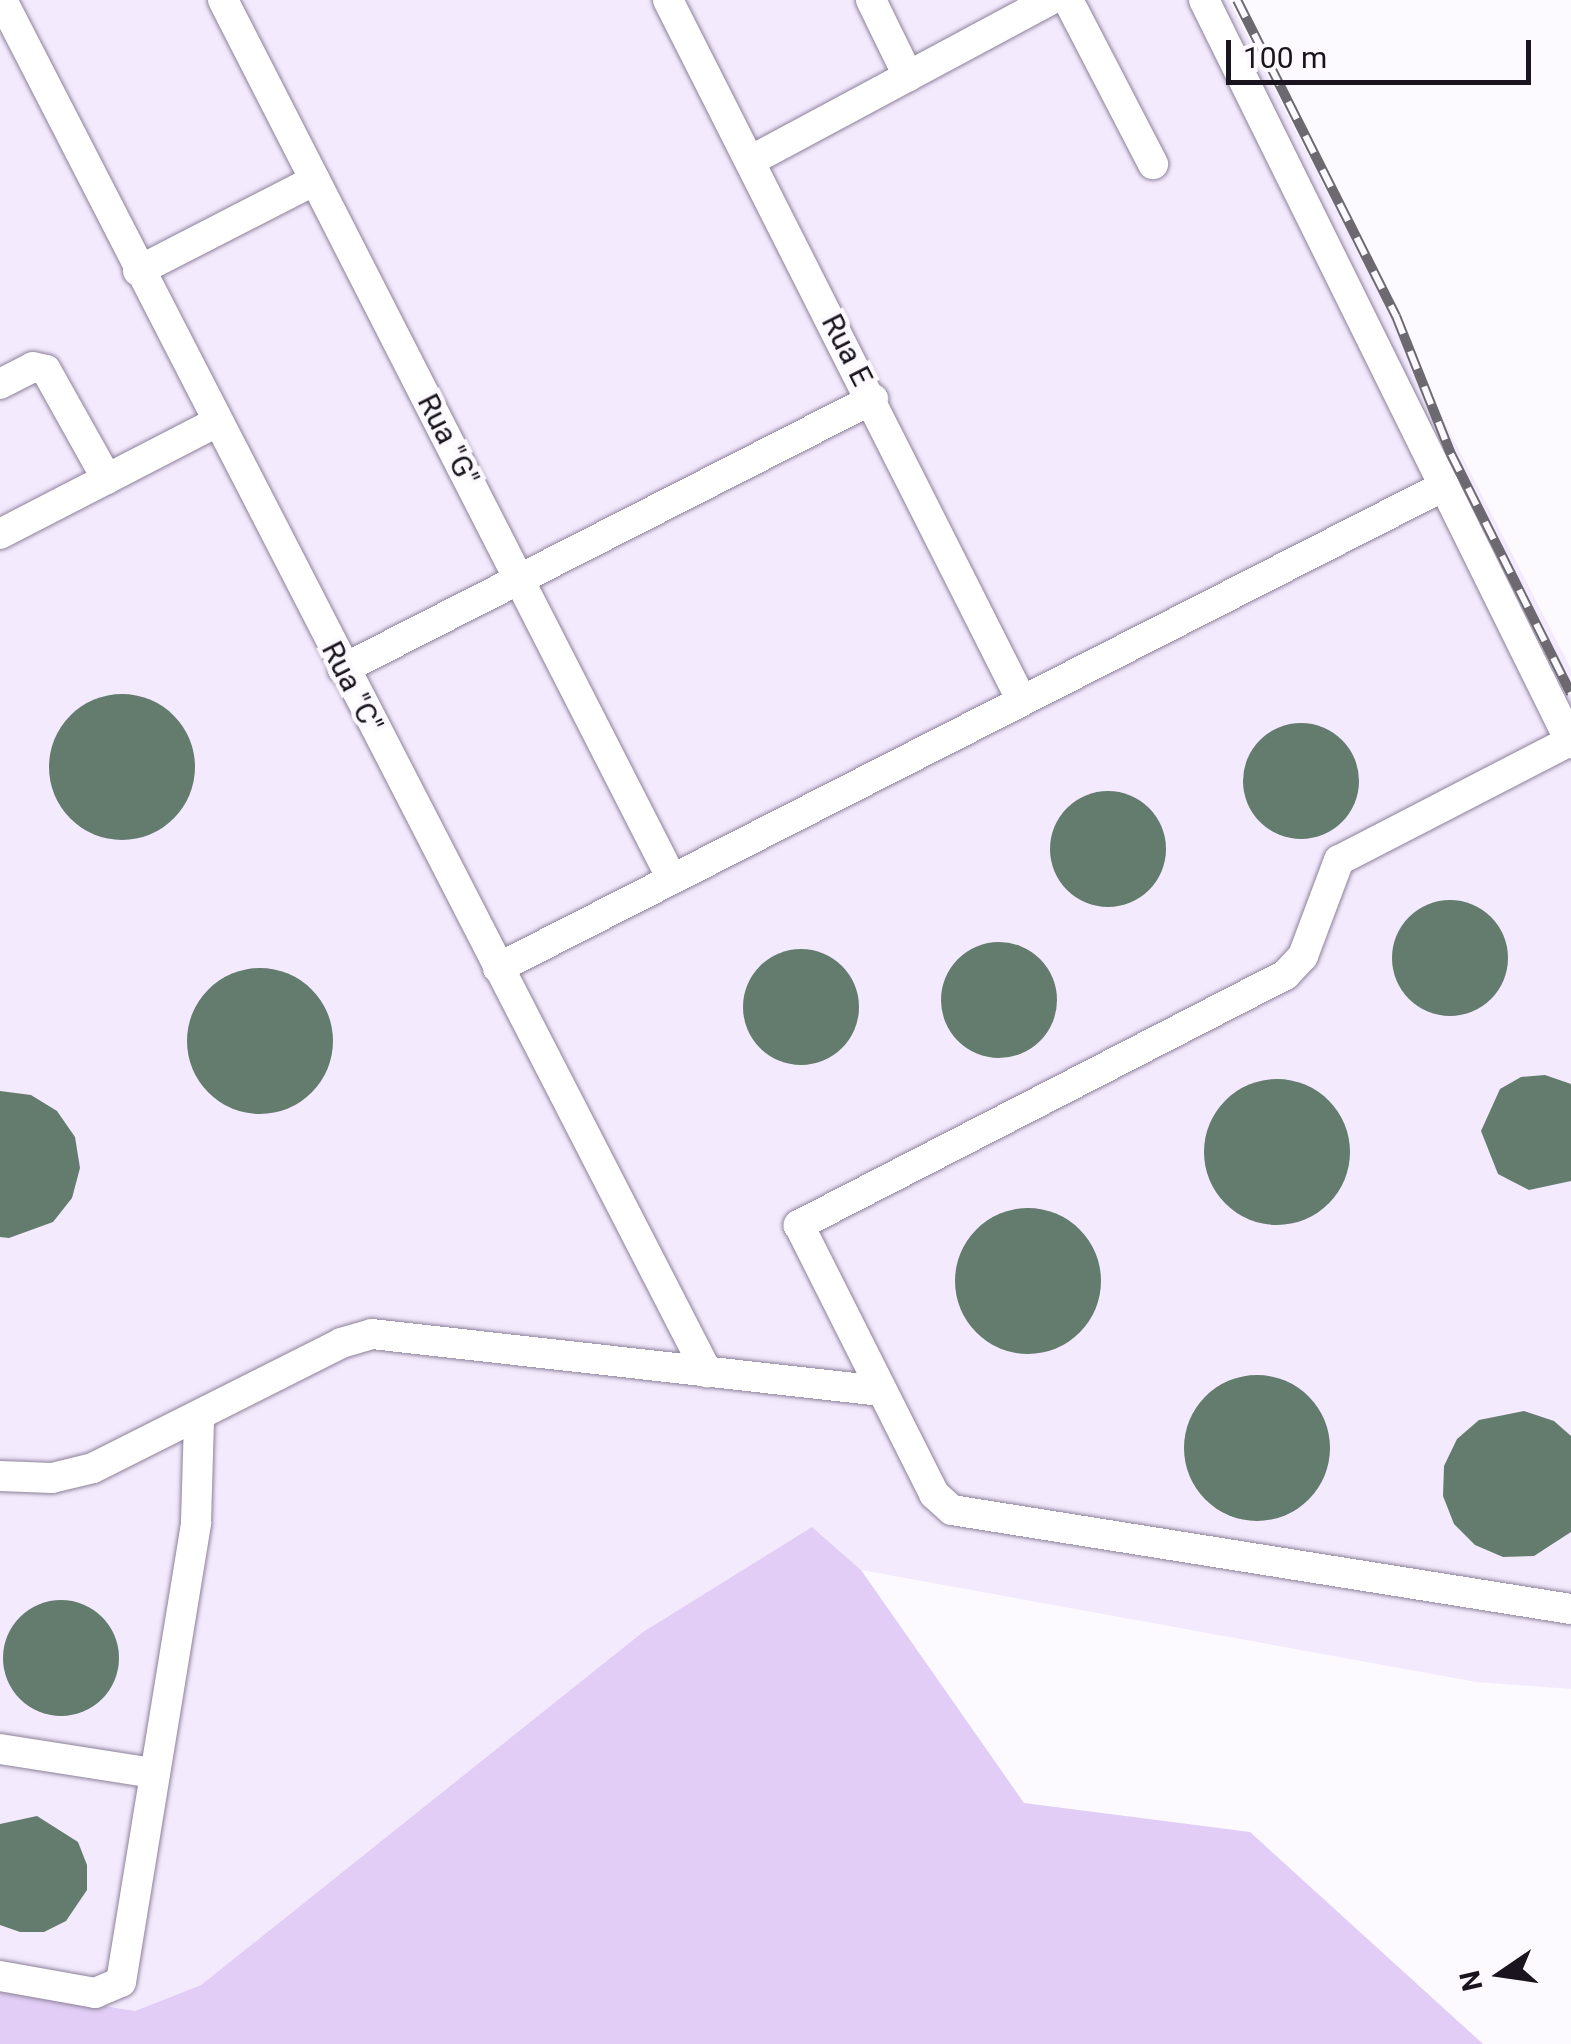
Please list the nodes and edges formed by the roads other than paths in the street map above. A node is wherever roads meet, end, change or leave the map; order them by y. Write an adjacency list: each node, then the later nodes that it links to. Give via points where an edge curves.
1 (2, 0): 12 (lane, Rua "C")
2 (223, 0): 11 (lane, Rua "G")
3 (668, 0): 9 (lane, Rua E)
4 (871, 0): 8 (lane)
5 (1068, 0): 10 (lane)
6 (1204, 0): 17 (lane)
7 (1034, 4): 8 (lane)
8 (908, 76): 9 (lane)
9 (750, 161): 14 (lane, Rua E)
10 (1153, 164)
11 (315, 180): 12 (lane); 19 (lane, Rua "G")
12 (138, 271): 15 (lane, Rua "C")
13 (0, 384): 16 (lane, via 32,367 46,370)
14 (873, 399): 19 (lane); 21 (lane, Rua E)
15 (215, 422): 16 (lane); 20 (lane, Rua "C")
16 (107, 479): 18 (lane)
17 (1444, 486): 21 (lane); 22 (lane)
18 (0, 534)
19 (519, 580): 20 (lane); 23 (lane, Rua "G")
20 (342, 669): 24 (lane, Rua "C")
21 (1022, 701): 23 (lane)
22 (1570, 742): 26 (lane, via 1339,860 1303,956 1285,975 799,1225)
23 (672, 879): 24 (lane)
24 (498, 968): 25 (lane, Rua "C")
25 (707, 1372): 26 (lane); 27 (lane, via 372,1334 342,1342)
26 (881, 1390): 29 (lane, via 934,1494 964,1514)
27 (199, 1419): 28 (lane, via 78,1473); 31 (lane, via 196,1522)
28 (0, 1476)
29 (1571, 1609)
30 (0, 1749): 31 (lane)
31 (154, 1773): 32 (lane, via 121,1982 95,1993)
32 (0, 1976)

